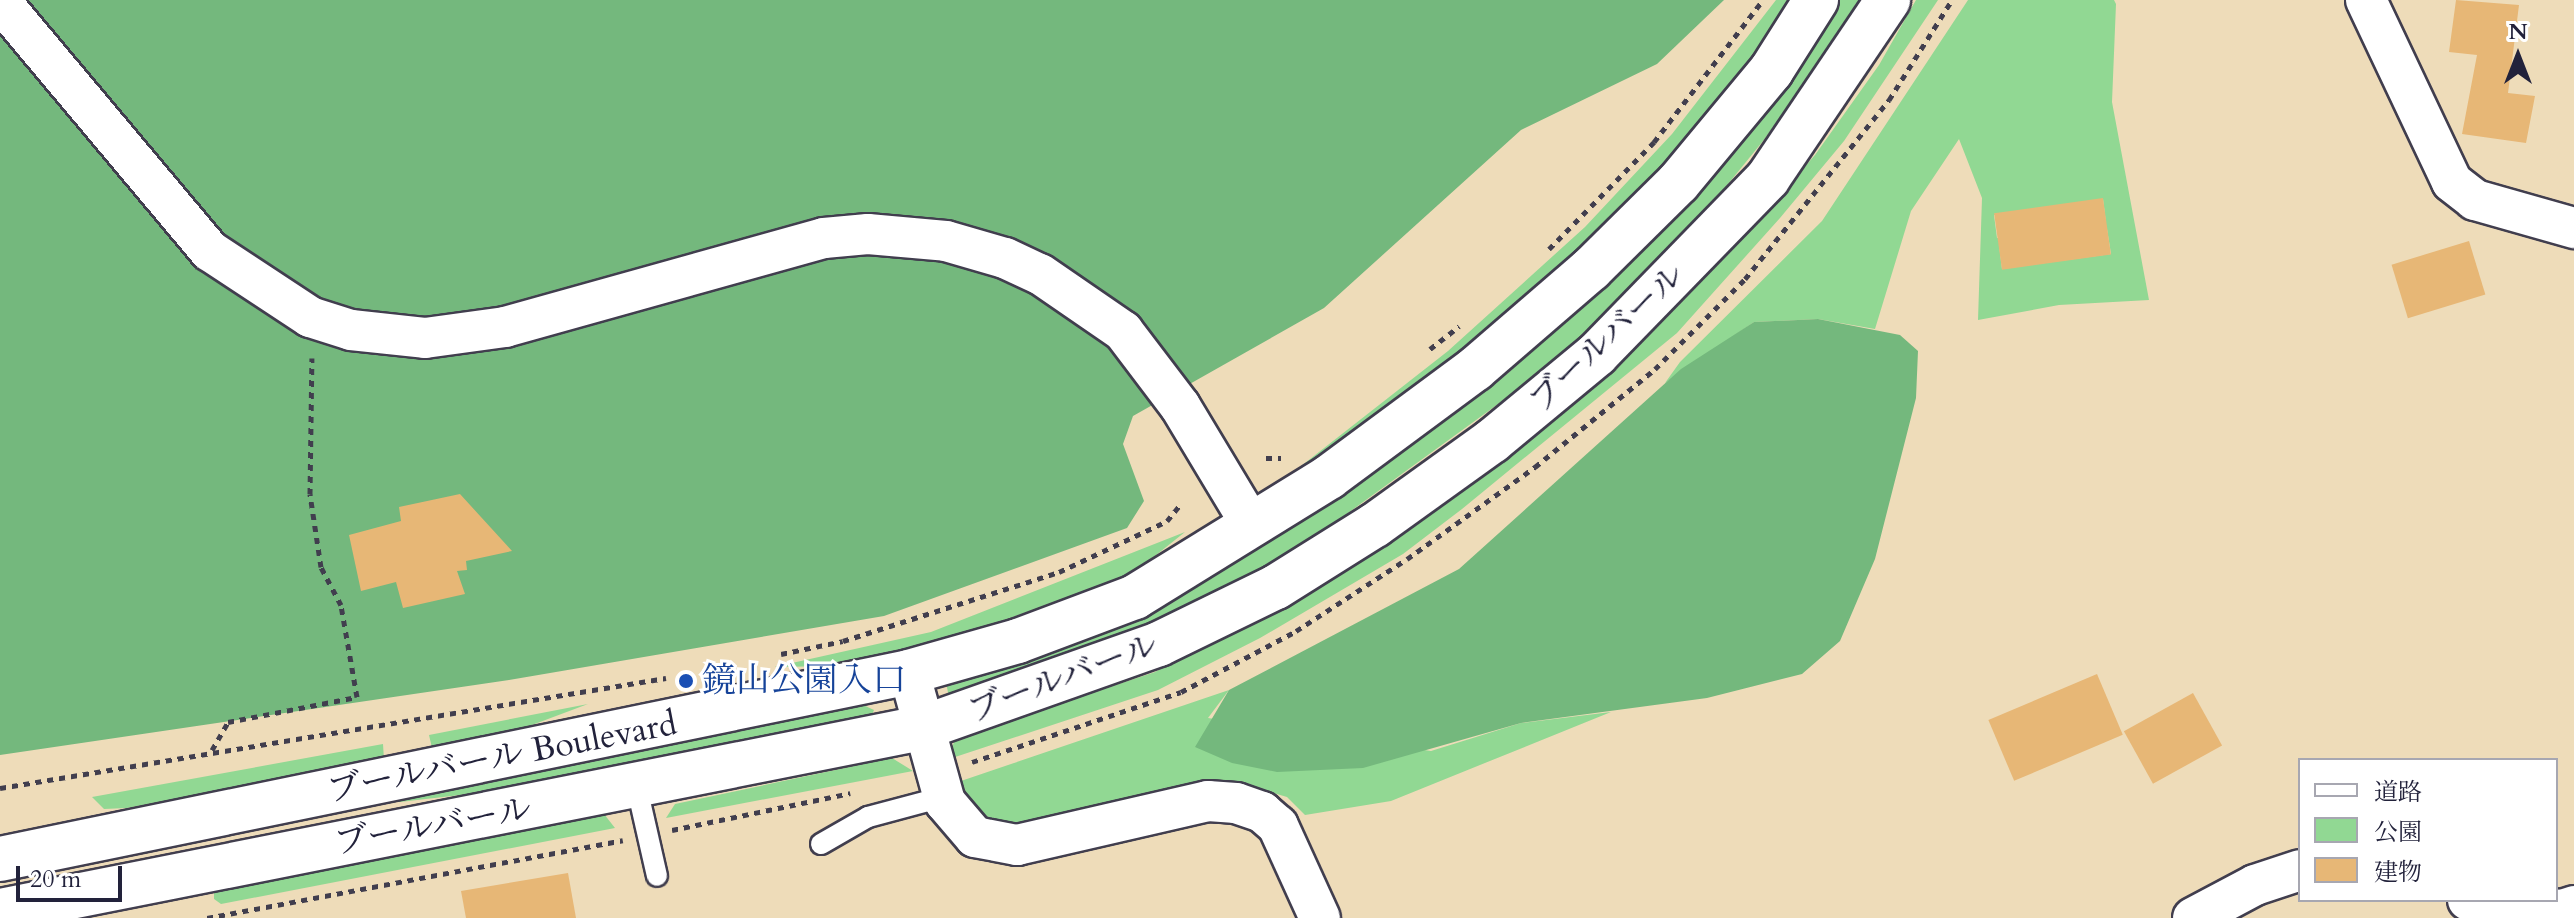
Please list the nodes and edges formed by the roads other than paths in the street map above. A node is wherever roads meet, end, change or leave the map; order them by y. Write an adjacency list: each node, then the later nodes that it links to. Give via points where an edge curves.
1 (1816, 0): 6 (street, ブールバール Boulevard, via 1771,71 1687,172 1591,269 1475,369 1329,477)
2 (1888, 0): 8 (street, ブールバール, via 1841,76 1758,189 1597,354 1492,441 1375,525 1276,587 1159,644)
3 (2366, 0): 5 (street, via 2452,182 2475,200)
4 (0, 1): 6 (street, via 210,251 310,317 351,330 425,338 505,327 824,238 868,234 946,241 1040,274 1123,331 1180,406)
5 (2574, 228)
6 (1252, 526): 7 (street, ブールバール Boulevard, via 1135,597 1018,641)
7 (909, 672): 8 (street); 15 (street, ブールバール Boulevard)
8 (922, 728): 9 (street, ブールバール); 10 (street)
9 (637, 788): 14 (lane); 15 (street, ブールバール)
10 (943, 797): 11 (lane, via 868,817); 19 (street, via 975,837 1017,845 1208,801 1236,803 1262,812 1278,826)
11 (821, 844)
12 (0, 859): 15 (street, ブールバール Boulevard)
13 (2298, 871): 20 (street, via 2255,885)
14 (657, 876)
15 (71, 879): 18 (street, ブールバール)
16 (2487, 902): 17 (street, via 2562,910)
17 (2574, 906)
18 (0, 911)
19 (1320, 918)
20 (2193, 918)

